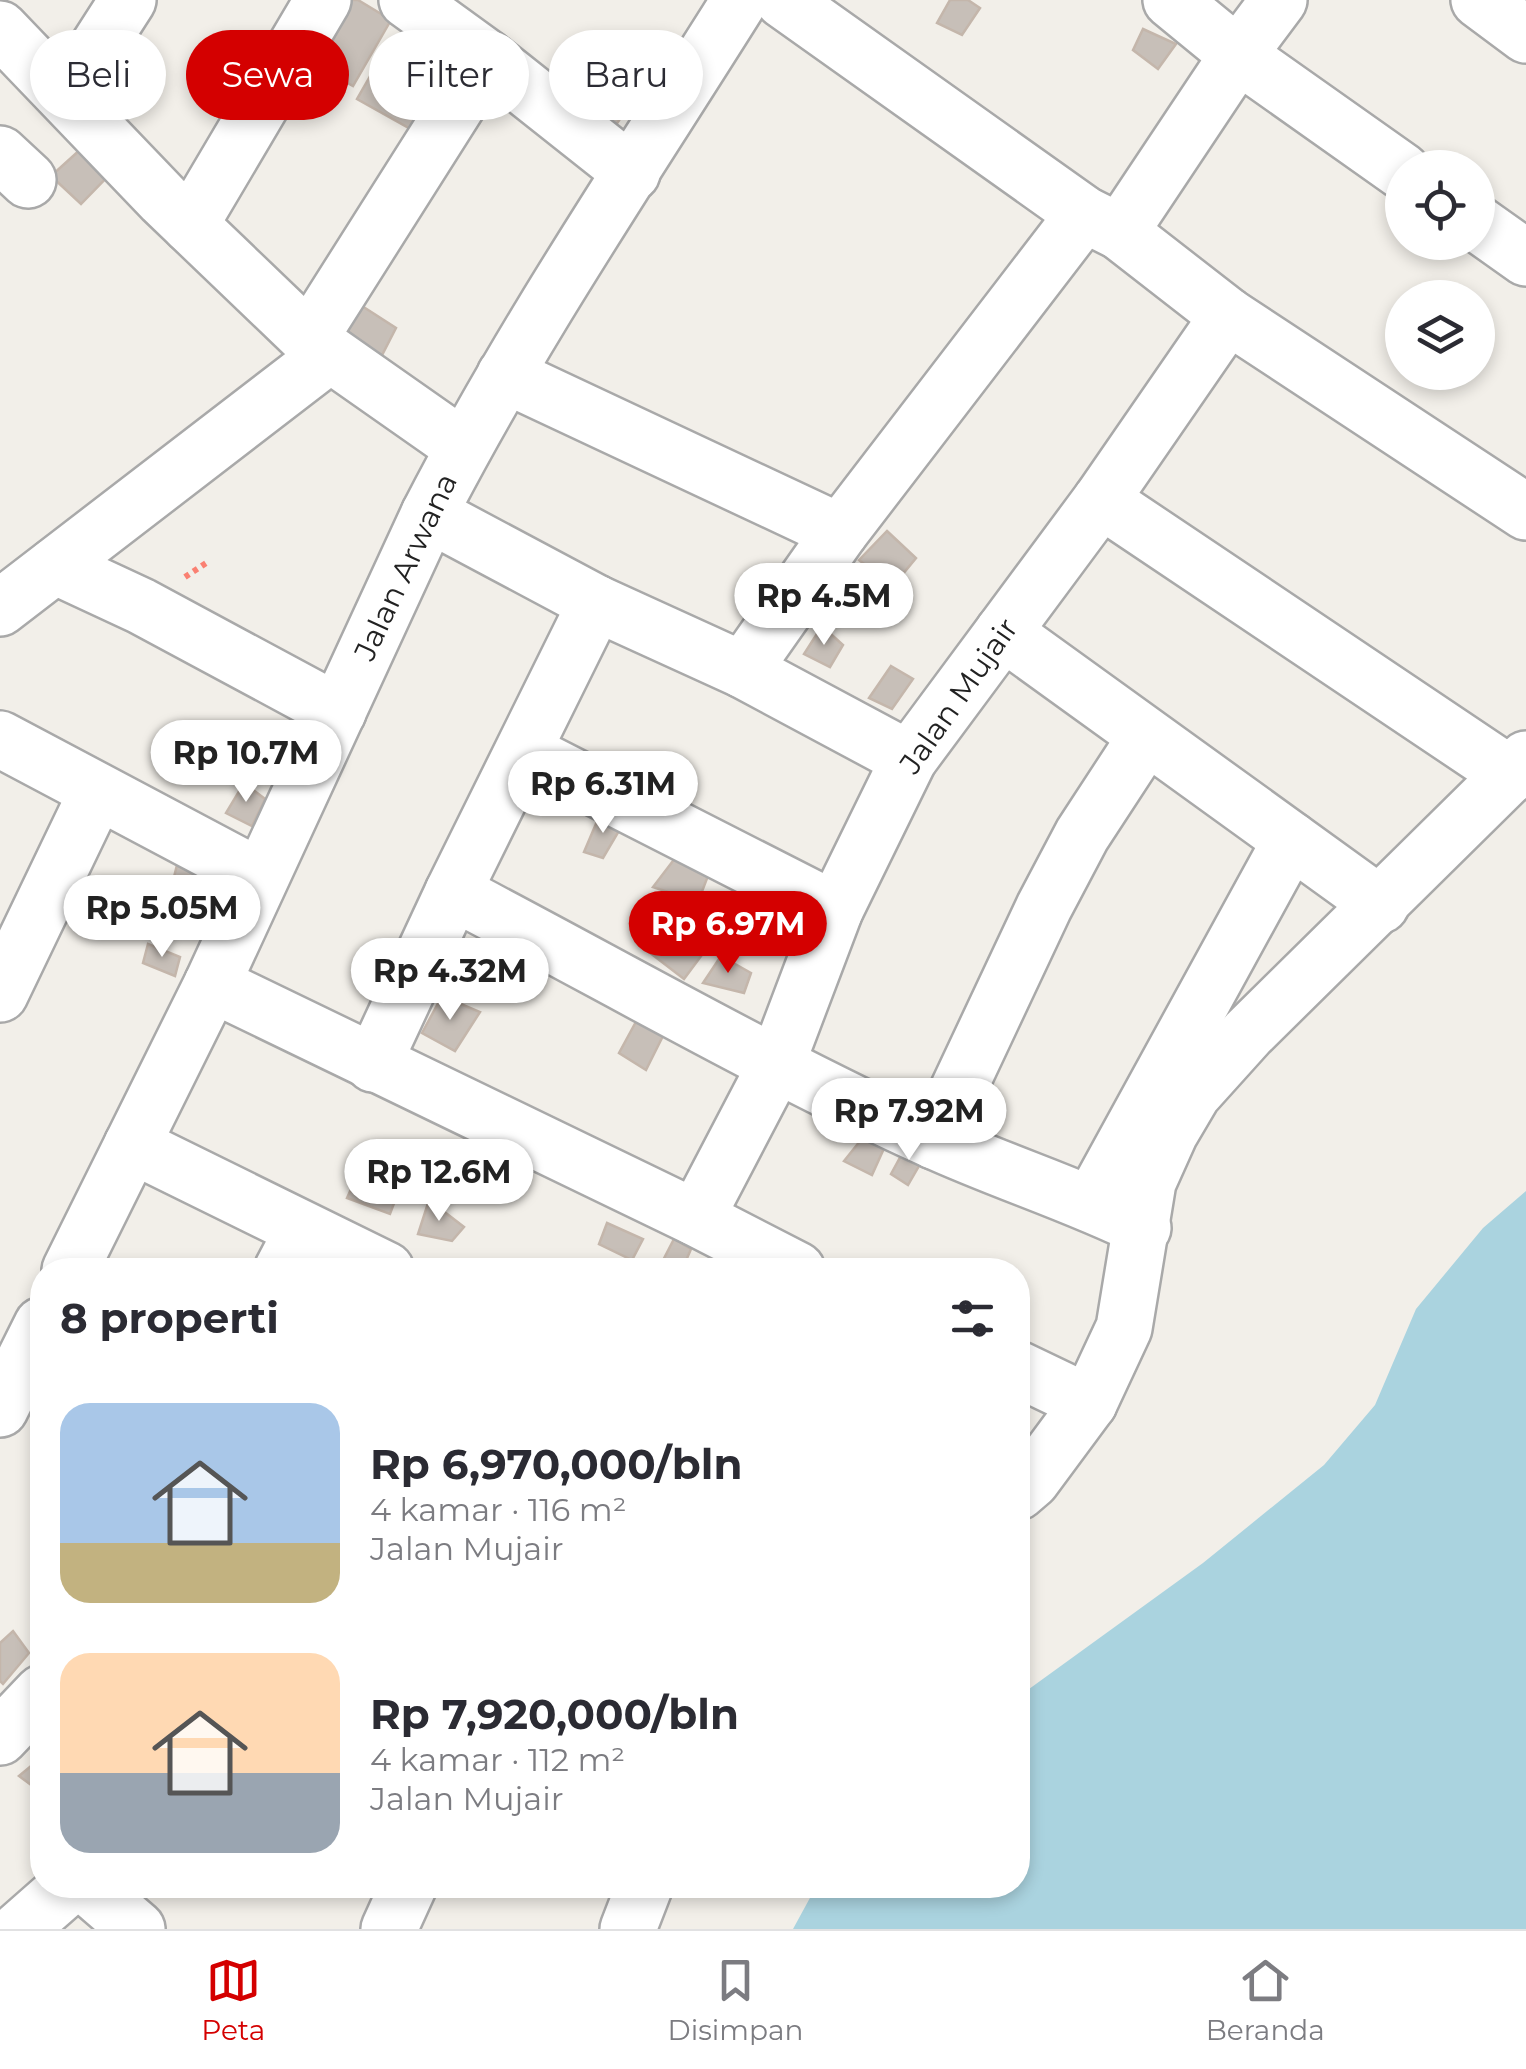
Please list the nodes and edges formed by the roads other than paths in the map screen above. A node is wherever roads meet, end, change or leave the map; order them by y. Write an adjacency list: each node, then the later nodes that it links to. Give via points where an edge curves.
1 (128, 0): 10 (street)
2 (323, 0): 21 (street)
3 (407, 0): 11 (street)
4 (740, 0): 19 (street, Jalan Arwana)
5 (783, 0): 20 (street)
6 (1171, 0): 13 (street)
7 (1278, 0): 13 (street)
8 (1479, 0): 12 (street)
9 (0, 29): 14 (street)
10 (109, 30)
11 (448, 30)
12 (1526, 36)
13 (1238, 55): 18 (street); 20 (street)
14 (30, 59)
15 (529, 91): 19 (street)
16 (90, 120): 21 (street)
17 (451, 120): 25 (street)
18 (1385, 159)
19 (632, 173): 26 (street, Jalan Arwana)
20 (1102, 223): 24 (street); 31 (street)
21 (190, 225): 25 (street)
22 (1495, 236): 23 (street)
23 (1526, 258)
24 (1228, 316): 28 (street, Jalan Mujair); 29 (street)
25 (319, 347): 27 (street); 32 (street)
26 (505, 375): 27 (street, Jalan Arwana); 31 (street)
27 (463, 448): 30 (street, Jalan Arwana)
28 (1101, 500): 35 (street, Jalan Mujair); 42 (street)
29 (1526, 512)
30 (429, 514): 33 (street); 37 (street, Jalan Arwana)
31 (840, 532): 36 (street)
32 (55, 566): 34 (street); 37 (street)
33 (596, 602): 36 (street); 40 (street)
34 (0, 608)
35 (1003, 632): 38 (street); 41 (street, Jalan Mujair)
36 (743, 670): 41 (street)
37 (338, 712): 45 (street, Jalan Arwana)
38 (1146, 737): 44 (street); 53 (street, via 1044,907)
39 (0, 738): 43 (street)
40 (525, 752): 46 (street); 48 (street)
41 (909, 759): 48 (street, Jalan Mujair)
42 (1519, 767): 47 (street)
43 (98, 792): 45 (street); 49 (street)
44 (1291, 840): 47 (street); 55 (street)
45 (260, 876): 50 (street, Jalan Arwana)
46 (454, 892): 51 (street); 52 (street)
47 (1381, 905): 57 (street, via 1193,1094 1148,1182)
48 (835, 910): 51 (street, Jalan Mujair)
49 (7, 962)
50 (212, 984): 52 (street); 54 (street, Jalan Arwana)
51 (778, 1063): 53 (street); 56 (street, Jalan Mujair)
52 (373, 1064): 56 (street)
53 (934, 1141): 55 (street)
54 (132, 1145): 58 (street); 59 (street, Jalan Arwana)
55 (1092, 1202): 57 (street)
56 (696, 1218): 61 (street)
57 (1143, 1228): 64 (street, via 1124,1328)
58 (293, 1250): 60 (street)
59 (76, 1258)
60 (330, 1258)
61 (774, 1258)
62 (30, 1349): 65 (street)
63 (1030, 1375): 64 (street)
64 (1089, 1402): 66 (street)
65 (0, 1409)
66 (1030, 1482)
67 (30, 1706): 68 (street)
68 (0, 1737)
69 (55, 1898): 73 (street)
70 (101, 1898): 74 (street)
71 (403, 1898): 75 (street)
72 (641, 1898): 76 (street)
73 (20, 1929)
74 (137, 1929)
75 (389, 1929)
76 (628, 1929)

